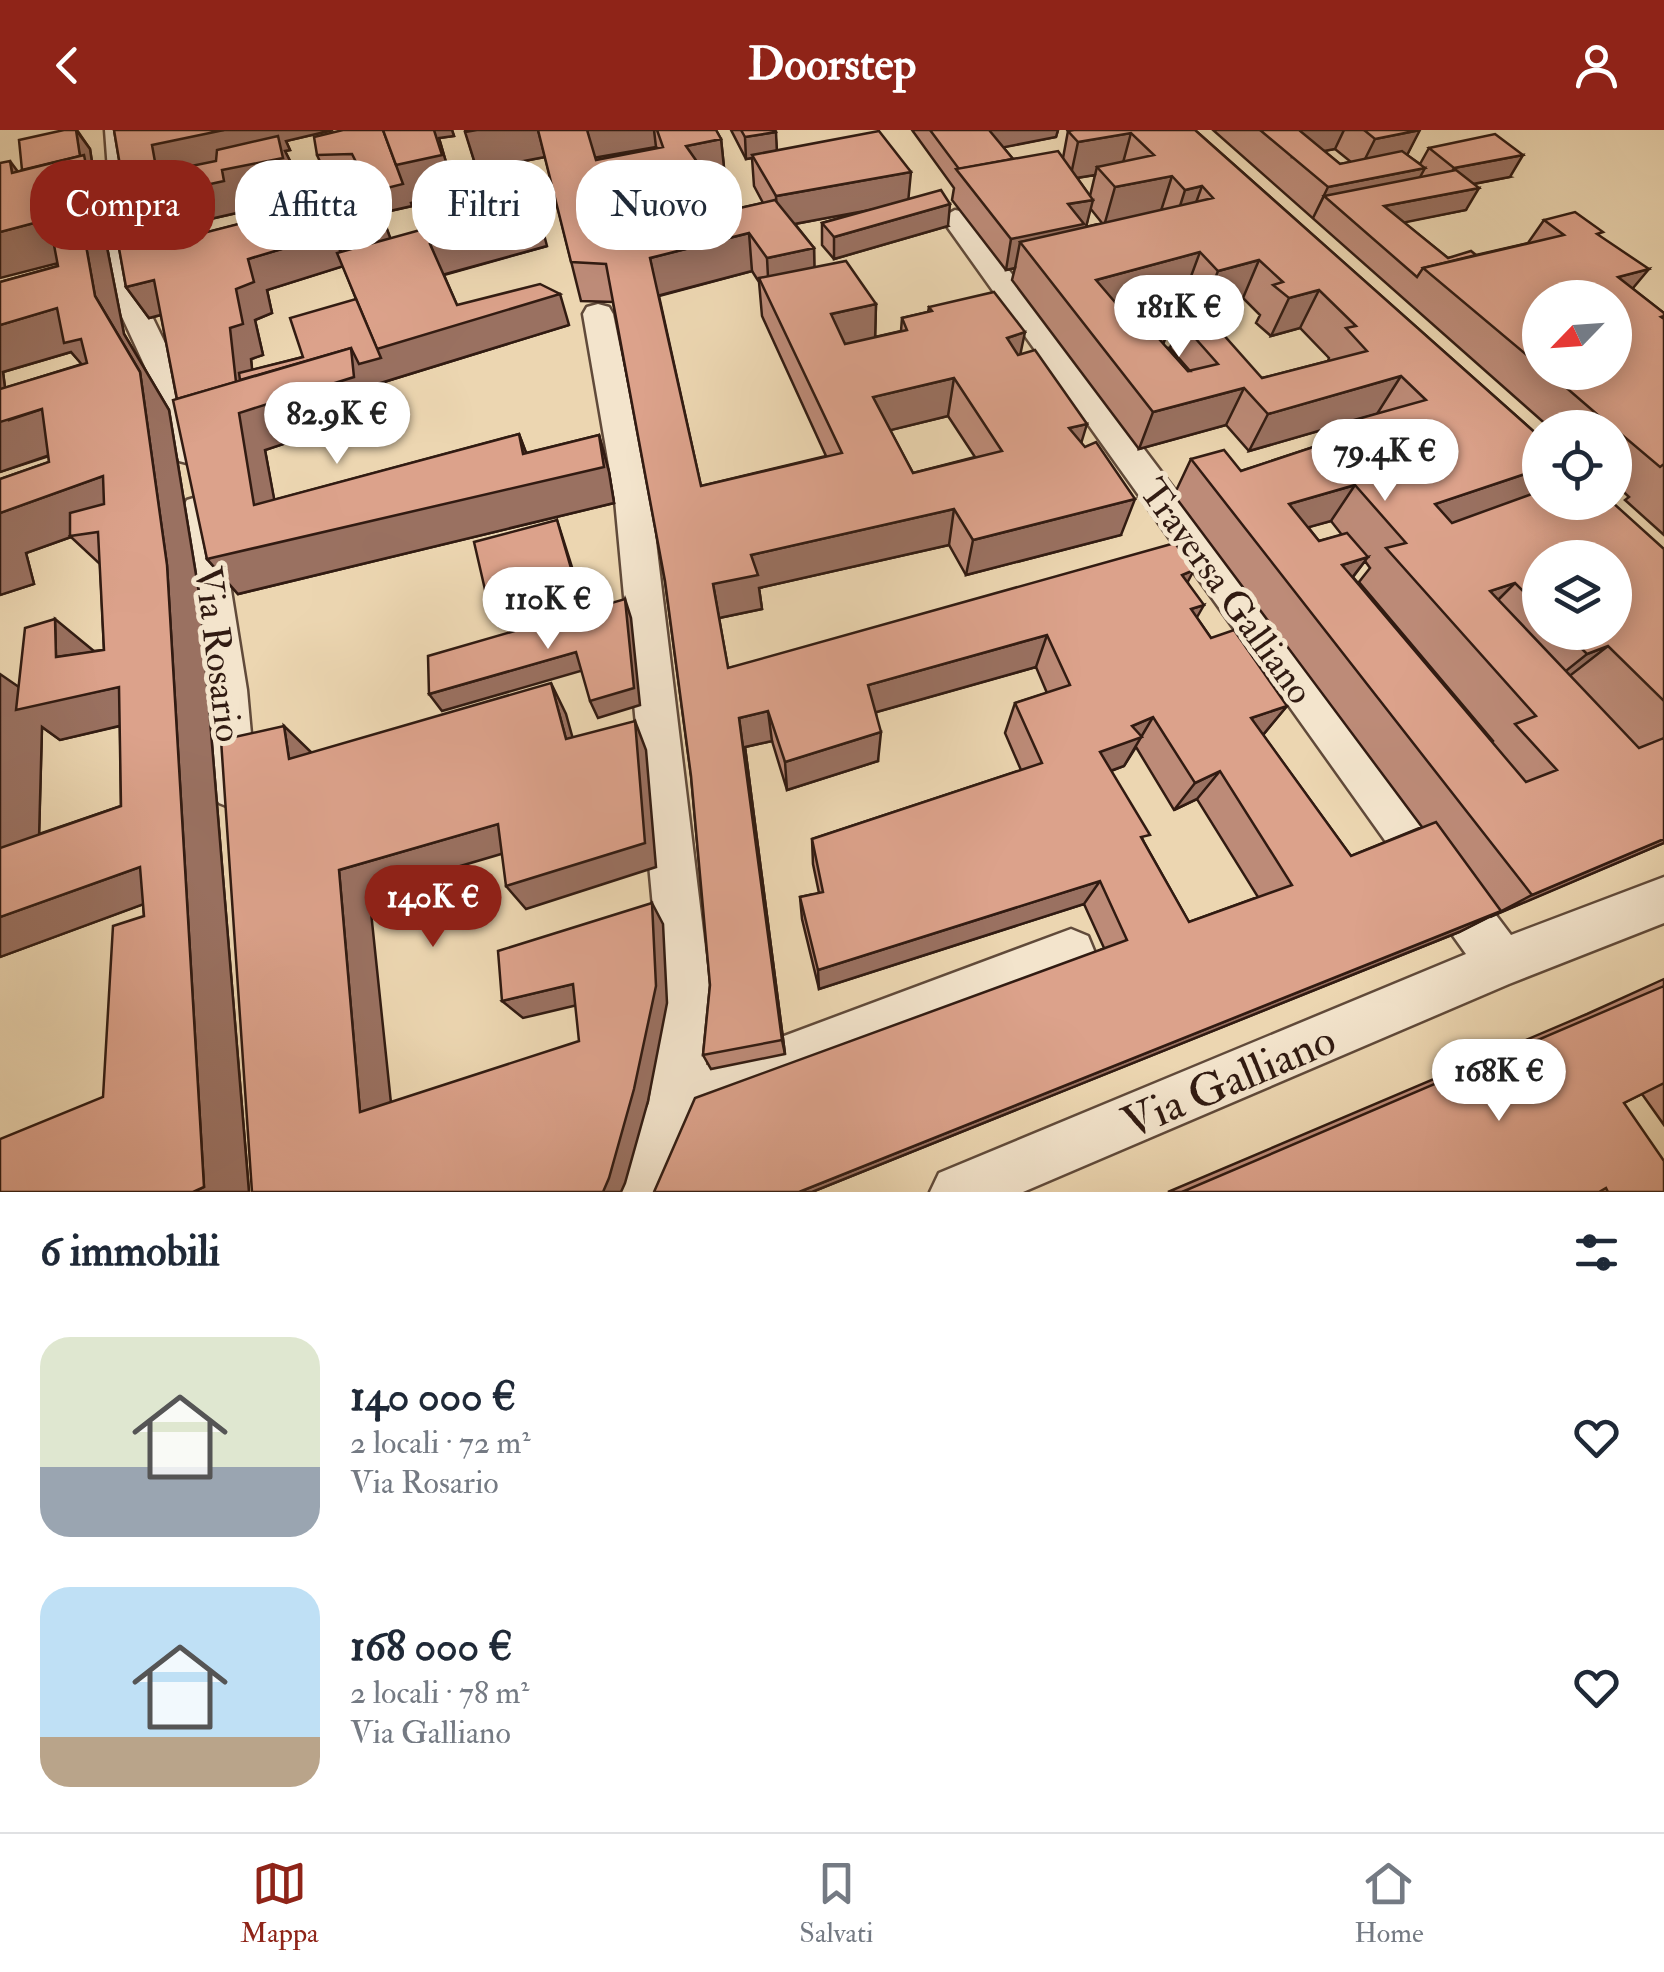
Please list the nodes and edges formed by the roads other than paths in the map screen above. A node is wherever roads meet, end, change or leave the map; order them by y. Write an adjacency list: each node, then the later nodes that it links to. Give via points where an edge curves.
1 (117, 130): 4 (street, Via Rosario, via 125,211 120,231 133,308 177,400 192,458 227,690)
2 (955, 218): 7 (street, Traversa Galliano)
3 (598, 314): 8 (street, via 633,500 688,1014)
4 (237, 826)
5 (1664, 900): 7 (street, Via Galliano)
6 (1071, 953): 8 (street)
7 (1502, 963): 10 (street, Via Galliano)
8 (675, 1104): 9 (street)
9 (640, 1192)
10 (958, 1192)

